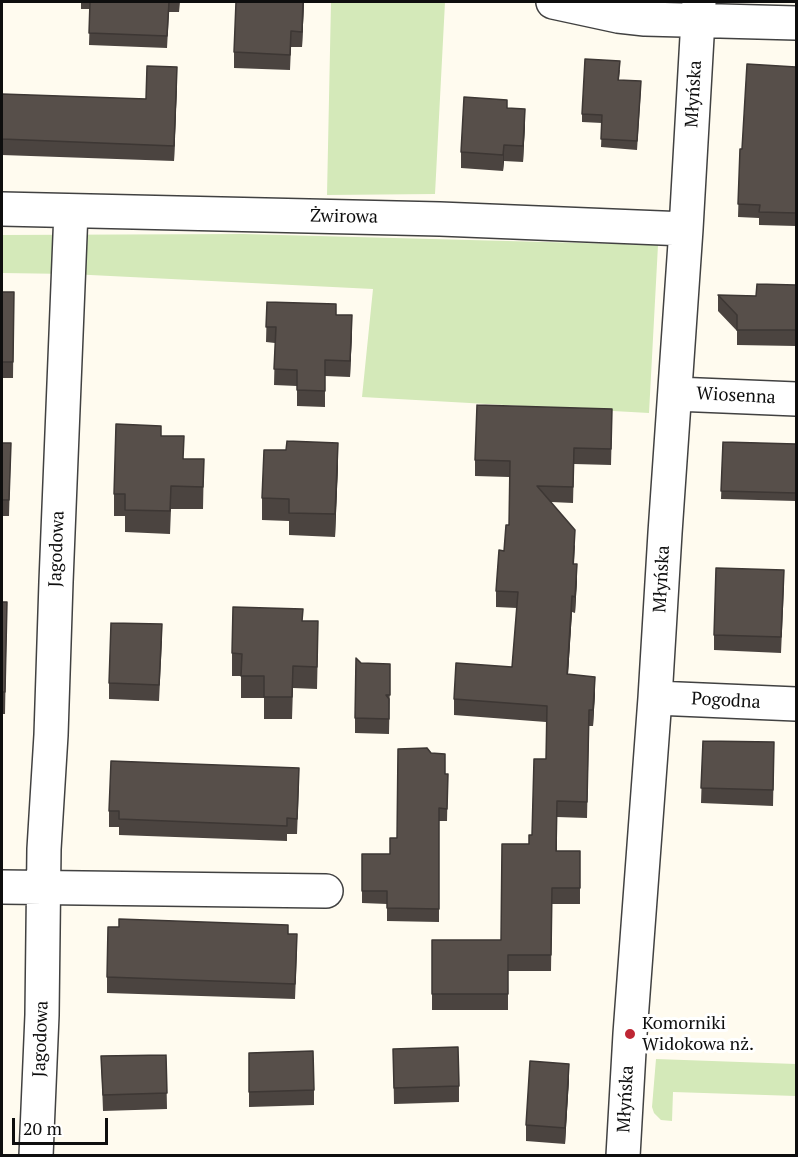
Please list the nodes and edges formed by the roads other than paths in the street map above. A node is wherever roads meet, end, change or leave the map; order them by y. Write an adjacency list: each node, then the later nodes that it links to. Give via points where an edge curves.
1 (553, 2): 2 (street, via 645,20)
2 (699, 11): 3 (street); 6 (street, Młyńska)
3 (796, 23)
4 (2, 209): 5 (street, Żwirowa)
5 (71, 211): 6 (street, Żwirowa); 12 (street, Jagodowa)
6 (686, 229): 7 (street, Młyńska)
7 (675, 394): 8 (street, Wiosenna); 9 (street, Młyńska)
8 (796, 399)
9 (655, 698): 10 (street, Pogodna); 15 (street, Młyńska)
10 (796, 704)
11 (2, 887): 12 (street)
12 (44, 887): 13 (street); 14 (street, Jagodowa)
13 (326, 891)
14 (36, 1155)
15 (623, 1155)

